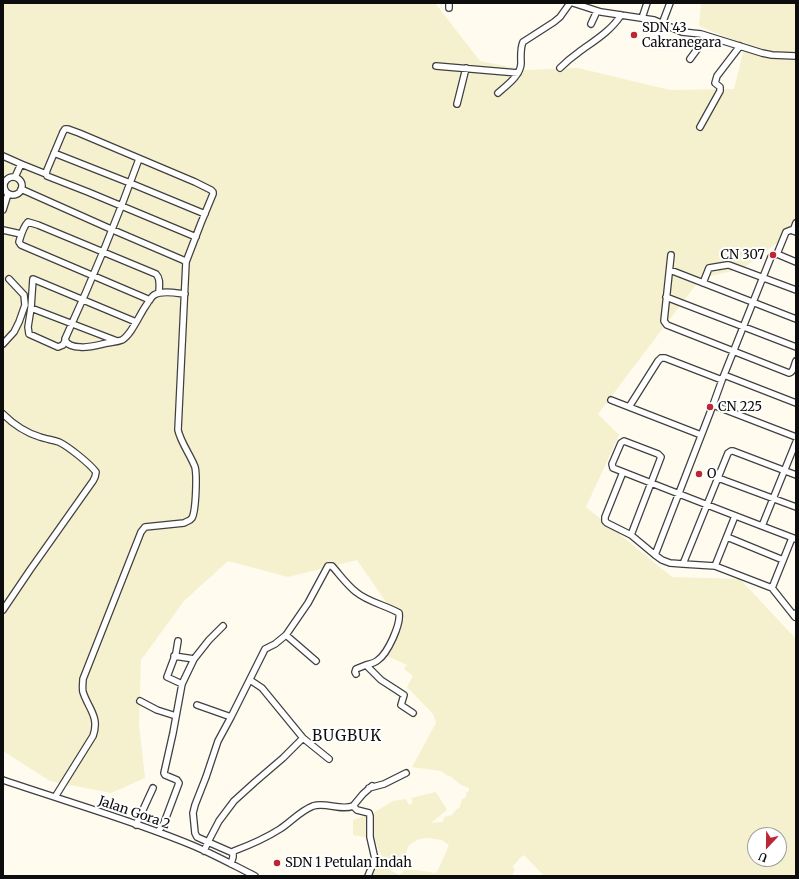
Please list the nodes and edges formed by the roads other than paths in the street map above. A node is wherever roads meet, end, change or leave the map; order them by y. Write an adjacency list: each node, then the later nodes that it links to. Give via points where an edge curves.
1 (572, 3): 4 (street); 16 (street, via 554,22 523,42)
2 (647, 3): 6 (street)
3 (670, 3): 8 (street)
4 (597, 11): 5 (street); 7 (street)
5 (621, 15): 6 (street); 15 (street, via 604,34)
6 (642, 18): 8 (street)
7 (591, 24)
8 (662, 24): 9 (street, via 682,32)
9 (707, 36): 10 (street); 12 (street)
10 (740, 46): 11 (street, via 767,54); 19 (street, via 717,76 715,83 720,87 720,91)
11 (796, 56)
12 (690, 59)
13 (436, 66): 14 (street)
14 (466, 68): 16 (street); 18 (street)
15 (560, 68)
16 (518, 73): 17 (street)
17 (498, 93)
18 (457, 104)
19 (700, 127)
20 (54, 153): 22 (street, via 63,132 68,129); 24 (street); 27 (street)
21 (3, 156): 23 (street)
22 (139, 159): 27 (street); 32 (street, via 211,190 213,194)
23 (21, 164): 24 (street); 25 (street)
24 (46, 174): 30 (street)
25 (15, 177): 26 (street, via 10,177); 28 (street, via 21,182)
26 (4, 182): 29 (street)
27 (130, 183): 30 (street); 32 (street)
28 (21, 189): 29 (street, via 16,194); 35 (street)
29 (8, 194): 31 (street)
30 (122, 206): 35 (street); 38 (street)
31 (3, 210)
32 (205, 214): 38 (street)
33 (796, 223): 36 (street)
34 (3, 230): 37 (street)
35 (113, 230): 39 (street); 42 (street)
36 (795, 231): 40 (street, via 788,230)
37 (21, 234): 39 (street, via 28,222); 45 (street, via 19,242 24,248)
38 (196, 237): 42 (street)
39 (103, 253): 45 (street); 50 (street, via 156,274 160,280)
40 (777, 254): 43 (street); 46 (street, via 771,257)
41 (671, 255): 44 (street)
42 (186, 262): 51 (street)
43 (796, 262)
44 (670, 270): 48 (street); 52 (street)
45 (94, 276): 53 (street); 54 (street)
46 (763, 278): 48 (street, via 727,265 710,268); 49 (street); 55 (street)
47 (8, 279): 63 (street, via 24,295 24,305 14,332)
48 (703, 283): 55 (street)
49 (796, 290)
50 (159, 293): 51 (street); 54 (street)
51 (185, 294): 119 (street, via 178,430 195,469 193,516 184,523 145,527 141,532 83,679 83,692 92,710 95,731)
52 (666, 297): 60 (street); 65 (street, via 666,325)
53 (83, 300): 56 (street, via 33,279); 58 (street); 59 (street)
54 (150, 300): 58 (street)
55 (754, 302): 57 (street); 60 (street)
56 (31, 308): 59 (street); 61 (street, via 29,334 58,347)
57 (796, 318)
58 (136, 322): 62 (street, via 124,339)
59 (72, 324): 61 (street); 62 (street)
60 (744, 327): 64 (street); 65 (street)
61 (66, 341): 62 (street, via 82,348)
62 (117, 342)
63 (3, 344)
64 (796, 347)
65 (733, 351): 66 (street, via 789,373); 67 (street)
66 (796, 361)
67 (723, 378): 69 (street); 70 (street); 71 (street, via 661,358)
68 (611, 400): 71 (street)
69 (796, 404)
70 (713, 405): 73 (street); 74 (street)
71 (629, 407): 73 (street)
72 (3, 414): 95 (street, via 29,433 59,442 96,472 93,481)
73 (702, 435): 81 (street)
74 (796, 438)
75 (796, 442): 76 (street)
76 (785, 470): 78 (street); 79 (street, via 731,451); 82 (street)
77 (623, 472): 80 (street); 80 (street, via 613,468 612,464 624,441 660,456); 87 (street, via 605,521)
78 (796, 475)
79 (718, 478): 82 (street); 83 (street)
80 (650, 483): 81 (street); 87 (street)
81 (679, 494): 83 (street); 90 (street)
82 (773, 499): 84 (street); 86 (street)
83 (707, 505): 85 (street); 92 (street)
84 (796, 507)
85 (735, 516): 86 (street); 88 (street)
86 (762, 526): 89 (street)
87 (631, 535): 90 (street)
88 (727, 537): 91 (street); 93 (street)
89 (794, 538): 91 (street)
90 (654, 555): 92 (street, via 670,563)
91 (783, 560): 94 (street)
92 (683, 564): 93 (street)
93 (715, 566): 94 (street)
94 (772, 588): 96 (street)
95 (3, 610)
96 (796, 616)
97 (223, 626): 101 (street)
98 (286, 635): 102 (street); 103 (street, via 316,590 327,567 332,566 356,593 399,614 395,634 388,649 378,660); 105 (street, via 265,650)
99 (178, 641): 100 (street)
100 (174, 656): 101 (street); 106 (street, via 167,678)
101 (194, 659): 106 (street)
102 (316, 661)
103 (366, 665): 104 (street, via 356,669); 109 (street, via 381,680 404,696 400,705)
104 (356, 674)
105 (250, 680): 111 (street); 112 (street, via 262,688)
106 (182, 684): 110 (street)
107 (140, 701): 110 (street)
108 (197, 705): 111 (street)
109 (413, 713)
110 (176, 716): 122 (street, via 164,773 165,776 180,783 164,824)
111 (232, 717): 123 (street, via 218,742 194,810 195,833)
112 (302, 738): 113 (street); 123 (street, via 234,801)
113 (329, 759)
114 (406, 773): 118 (street)
115 (3, 780): 119 (street, Jalan Gora 2)
116 (375, 783): 118 (street)
117 (153, 788): 121 (street)
118 (369, 788): 120 (street)
119 (55, 797): 121 (street, Jalan Gora 2)
120 (353, 806): 125 (street, via 346,808 321,804 311,807 278,831); 128 (street, via 357,810 369,813 375,861)
121 (136, 825): 122 (street, Jalan Gora 2)
122 (158, 832): 124 (street, Jalan Gora 2)
123 (208, 842): 124 (street); 125 (street)
124 (204, 851): 126 (street, Jalan Gora 2)
125 (233, 853): 126 (street)
126 (231, 864): 127 (street, Jalan Gora 2)
127 (255, 876)
128 (368, 876)

